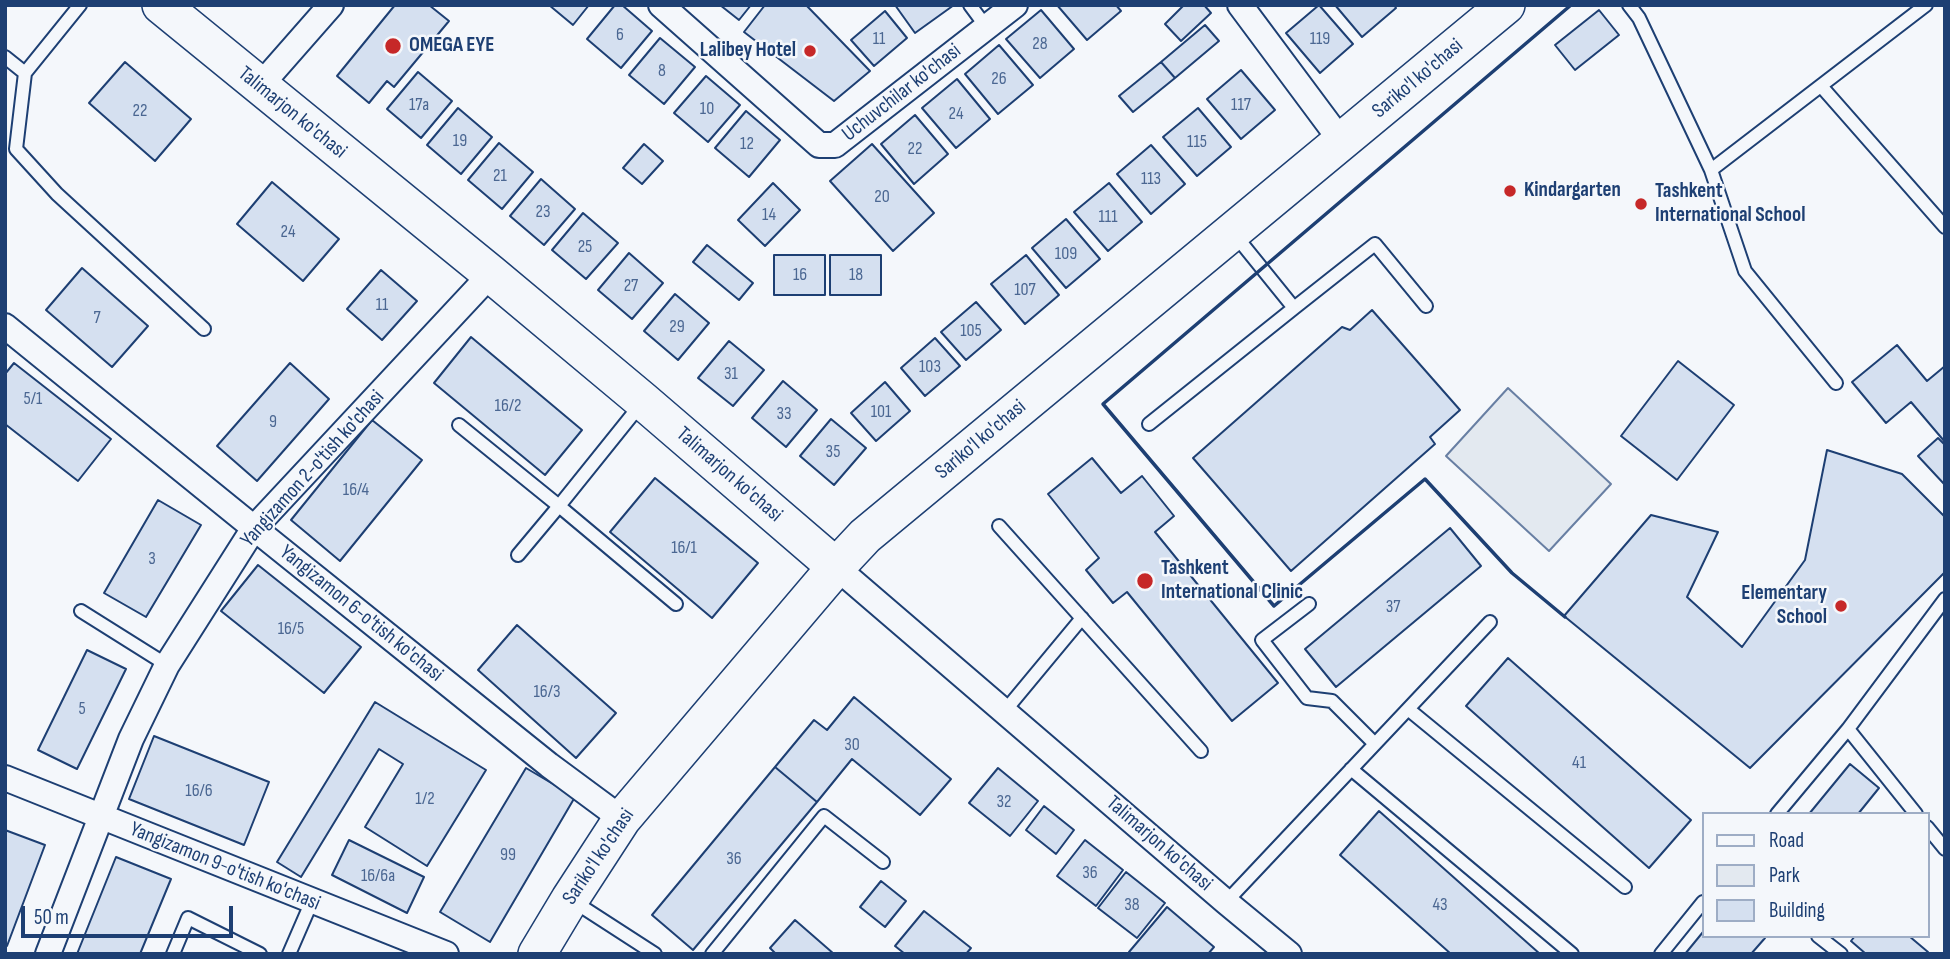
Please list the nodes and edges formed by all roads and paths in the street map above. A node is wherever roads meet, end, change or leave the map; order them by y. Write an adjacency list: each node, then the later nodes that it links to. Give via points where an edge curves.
1 (80, 5): 13 (lane)
2 (161, 5): 14 (main road, Talimarjon ko'chasi)
3 (331, 5): 14 (street)
4 (661, 5): 11 (street, Uchuvchilar ko'chasi, via 819,145 835,145)
5 (970, 5): 11 (lane)
6 (1015, 5): 11 (street, Uchuvchilar ko'chasi)
7 (1240, 5): 16 (street)
8 (1506, 5): 16 (main road, Sariko'l ko'chasi)
9 (1629, 5): 17 (lane)
10 (1926, 5): 15 (lane)
11 (987, 28)
12 (5, 57): 13 (lane)
13 (24, 73): 24 (lane, via 16,149 57,194)
14 (259, 86): 20 (main road, Talimarjon ko'chasi)
15 (1821, 86): 17 (lane); 18 (lane)
16 (1342, 142): 19 (main road, Sariko'l ko'chasi)
17 (1711, 170): 25 (lane, via 1745,271)
18 (1945, 227)
19 (1233, 232): 22 (lane); 33 (main road, Sariko'l ko'chasi, via 864,536)
20 (491, 274): 26 (main road, Talimarjon ko'chasi); 31 (street, Yangizamon 2-o'tish ko'chasi)
21 (1426, 306): 22 (lane, via 1375,244)
22 (1294, 308): 27 (lane)
23 (5, 326): 31 (street, Yangizamon 6-o'tish ko'chasi)
24 (204, 330)
25 (1836, 383)
26 (643, 401): 29 (lane); 33 (main road, Talimarjon ko'chasi)
27 (1149, 424)
28 (459, 425): 29 (lane)
29 (559, 506): 32 (lane); 35 (lane)
30 (999, 526): 38 (lane)
31 (254, 528): 40 (street, Yangizamon 2-o'tish ko'chasi); 51 (street, Yangizamon 6-o'tish ko'chasi)
32 (518, 555)
33 (836, 567): 42 (street, Talimarjon ko'chasi); 51 (main road, Sariko'l ko'chasi)
34 (1945, 599): 43 (lane)
35 (676, 604)
36 (1310, 604): 44 (lane, via 1262,640 1307,698 1332,701)
37 (81, 611): 40 (lane)
38 (1082, 618): 42 (lane); 45 (lane)
39 (1490, 622): 41 (lane)
40 (167, 665): 50 (street, Yangizamon 2-o'tish ko'chasi)
41 (1408, 709): 44 (lane); 55 (lane)
42 (1004, 712): 58 (street, Talimarjon ko'chasi)
43 (1847, 729): 48 (lane); 49 (lane)
44 (1375, 744): 46 (lane)
45 (1201, 751)
46 (1351, 769): 58 (lane); 70 (lane)
47 (5, 778): 50 (street, Yangizamon 9-o'tish ko'chasi)
48 (1779, 812)
49 (1914, 812)
50 (100, 818): 57 (street, Yangizamon 9-o'tish ko'chasi); 61 (street, Yangizamon 2-o'tish ko'chasi)
51 (622, 819): 56 (main road, Sariko'l ko'chasi)
52 (1929, 829): 53 (lane)
53 (1945, 849)
54 (883, 862): 68 (lane, via 824,816)
55 (1625, 887)
56 (570, 899): 66 (main road, Sariko'l ko'chasi); 67 (lane)
57 (312, 901): 64 (lane); 65 (street, Yangizamon 9-o'tish ko'chasi)
58 (1226, 902): 69 (street, Talimarjon ko'chasi)
59 (1702, 903): 71 (lane)
60 (1821, 938): 72 (lane)
61 (48, 954)
62 (173, 954): 63 (lane, via 188,918)
63 (260, 954)
64 (289, 954)
65 (446, 954)
66 (537, 954)
67 (655, 954)
68 (712, 954)
69 (1289, 954)
70 (1572, 954)
71 (1661, 954)
72 (1841, 954)

